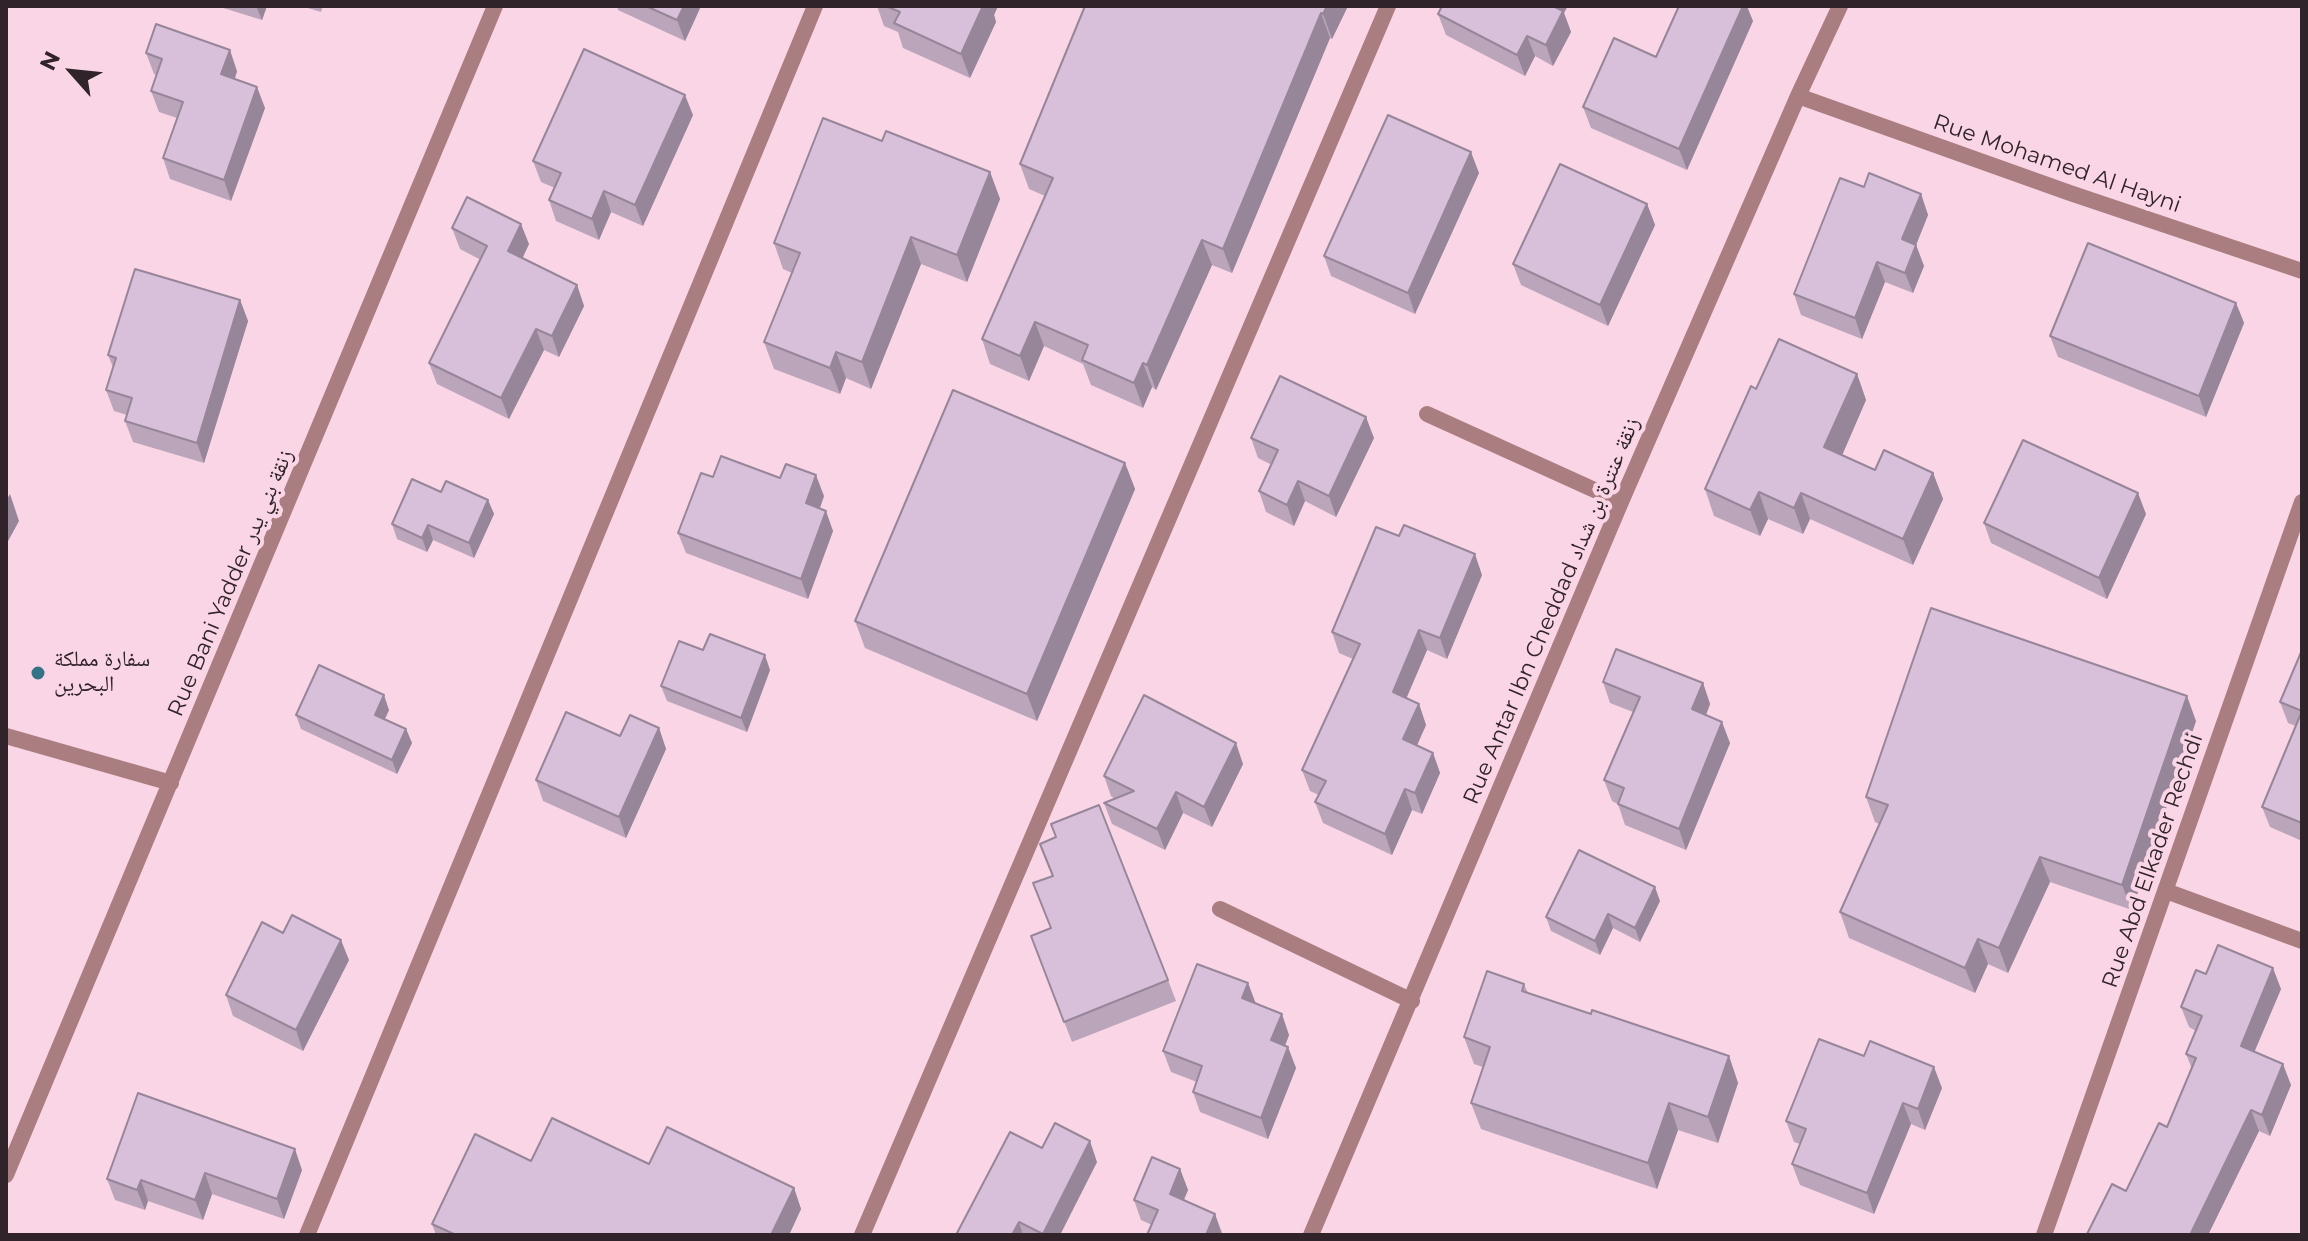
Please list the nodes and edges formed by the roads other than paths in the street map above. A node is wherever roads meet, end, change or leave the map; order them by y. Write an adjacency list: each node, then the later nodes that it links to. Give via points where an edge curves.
1 (495, 6): 11 (street, Rue Bani Yadder زنقة بني يدر)
2 (815, 6): 17 (street)
3 (1388, 6): 18 (street)
4 (1840, 6): 5 (street, Rue Antar Ibn Cheddad زنقة عنترة بن شداد)
5 (1798, 96): 6 (street, Rue Mohamed Al Hayni); 8 (street, Rue Antar Ibn Cheddad زنقة عنترة بن شداد)
6 (2302, 271)
7 (1427, 414): 8 (street)
8 (1621, 502): 15 (street, Rue Antar Ibn Cheddad زنقة عنترة بن شداد)
9 (2302, 502): 12 (street, Rue Abd Elkader Rechdi)
10 (6, 736): 11 (street)
11 (171, 783): 16 (street, Rue Bani Yadder زنقة بني يدر)
12 (2166, 891): 14 (street); 20 (street, Rue Abd Elkader Rechdi)
13 (1220, 909): 15 (street)
14 (2302, 941)
15 (1412, 1001): 19 (street, Rue Antar Ibn Cheddad زنقة عنترة بن شداد)
16 (6, 1175)
17 (307, 1235)
18 (862, 1235)
19 (1311, 1235)
20 (2044, 1235)

